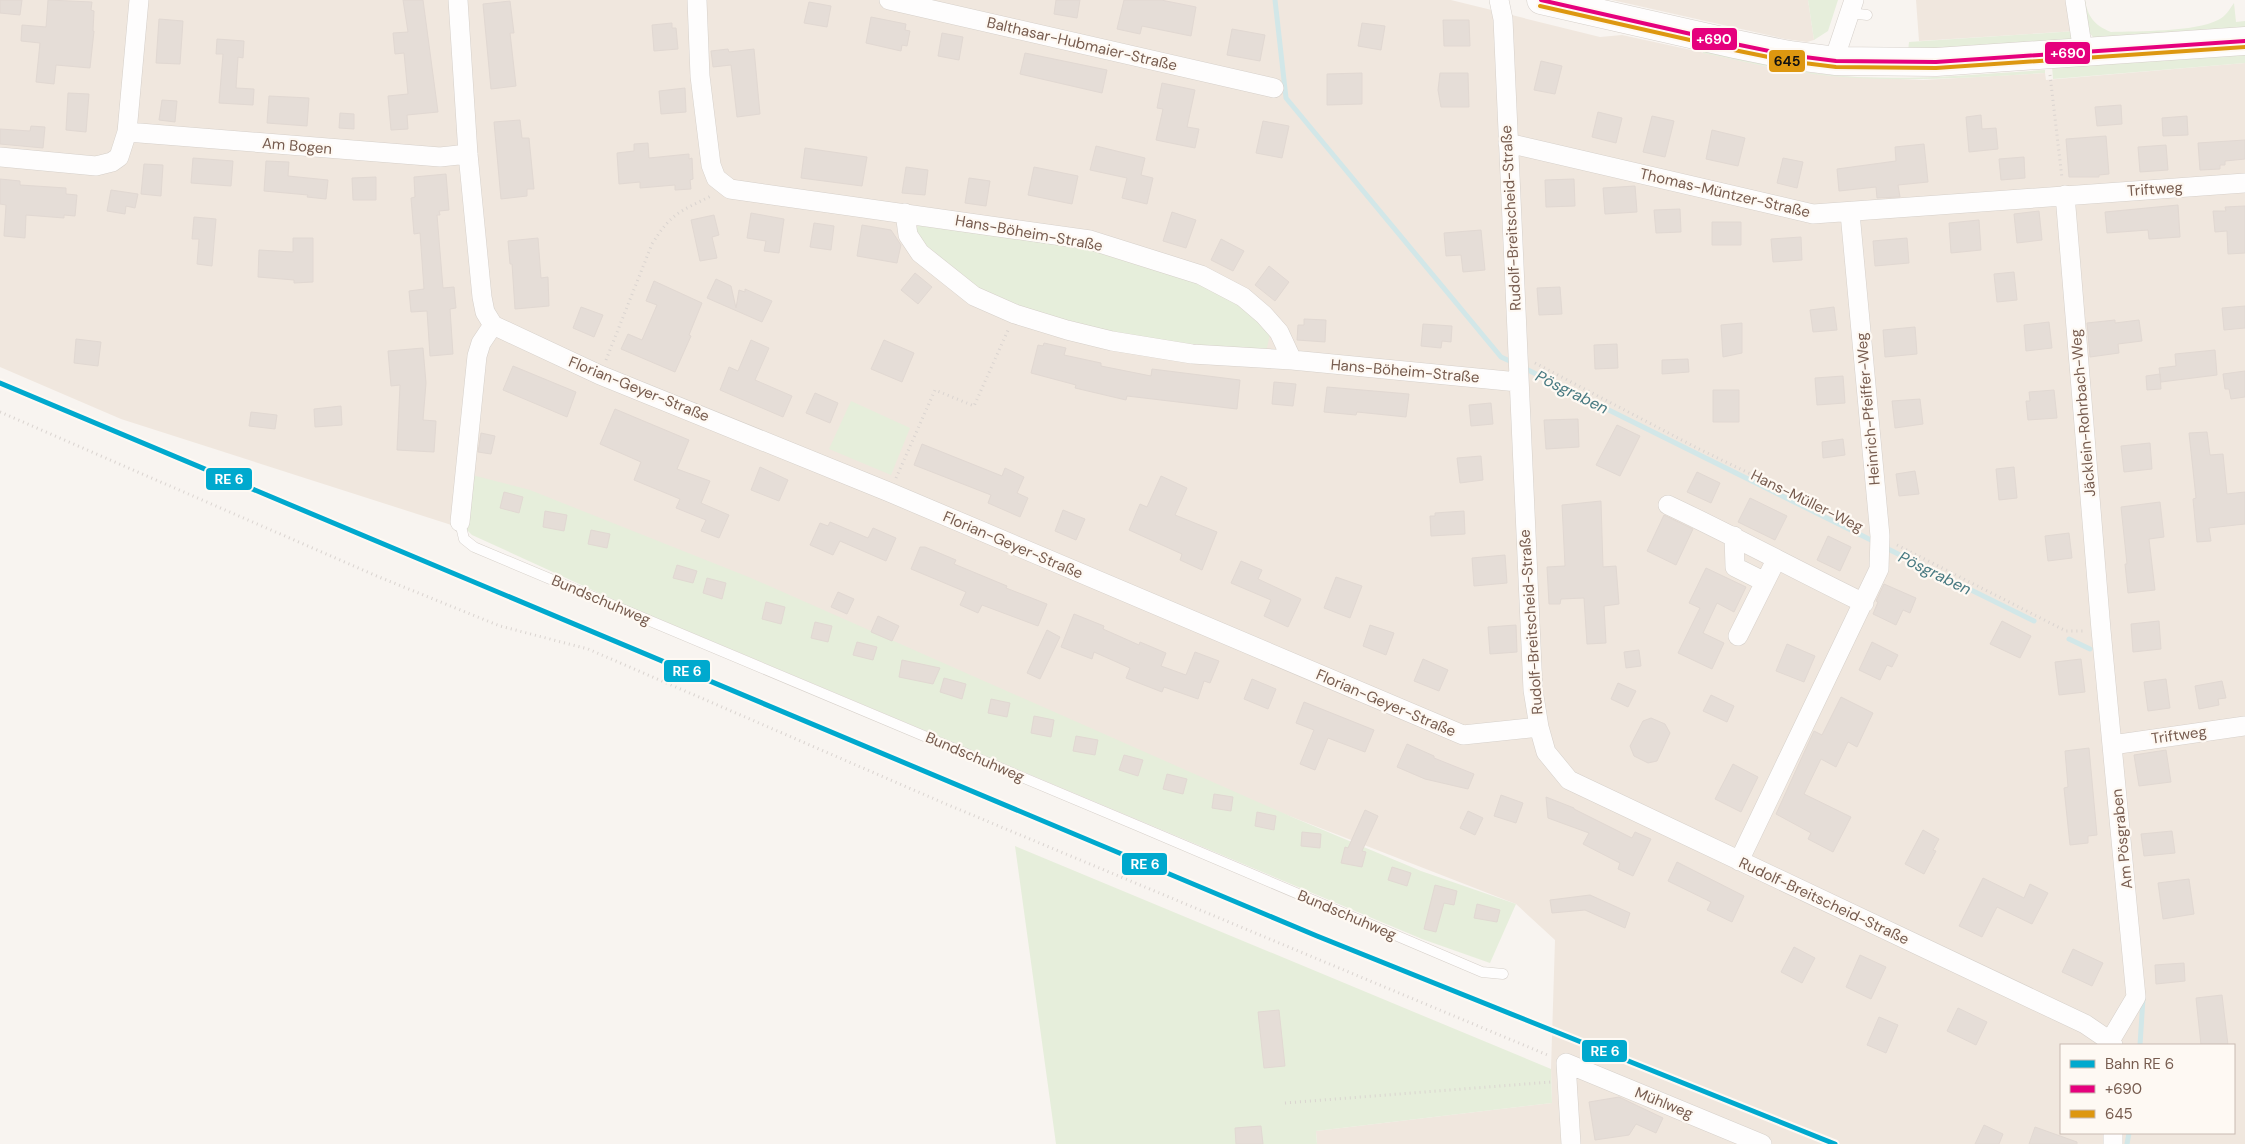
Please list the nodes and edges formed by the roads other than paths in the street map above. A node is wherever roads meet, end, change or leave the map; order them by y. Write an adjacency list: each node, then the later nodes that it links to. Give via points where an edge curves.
1 (139, 0): 13 (street)
2 (458, 0): 15 (street)
3 (697, 0): 19 (street, Hans-Böheim-Straße, via 700,76 716,178 723,185 741,192)
4 (889, 0): 12 (street, Balthasar-Hubmaier-Straße)
5 (1498, 0): 14 (street, Rudolf-Breitscheid-Straße, via 1503,19)
6 (1541, 0): 11 (main road, via 1744,46)
7 (2075, 0): 10 (street)
8 (1857, 9): 11 (street)
9 (2245, 41): 10 (main road)
10 (2083, 52): 11 (main road, via 1936,62 1894,57)
11 (1836, 60)
12 (1274, 88)
13 (127, 132): 15 (street, Am Bogen, via 440,157); 16 (street, via 119,157 106,165)
14 (1508, 143): 20 (street, Thomas-Müntzer-Straße, via 1813,214); 23 (street, Rudolf-Breitscheid-Straße)
15 (468, 154): 21 (street, via 482,297 485,312)
16 (0, 158)
17 (2245, 183): 18 (street, Triftweg)
18 (2066, 195): 20 (street, Thomas-Müntzer-Straße); 31 (street, Jäcklein-Rohrbach-Weg)
19 (905, 213): 22 (street, Hans-Böheim-Straße, via 1090,240 1201,275 1243,297 1264,315 1279,332); 22 (street, Hans-Böheim-Straße, via 908,235 920,253 974,296 1015,314 1130,344 1192,354)
20 (1850, 213): 29 (street, Heinrich-Pfeiffer-Weg, via 1879,543 1878,569)
21 (493, 325): 25 (street, via 477,356); 33 (street, Florian-Geyer-Straße, via 600,375 889,492 1463,735)
22 (1292, 360): 23 (street, Hans-Böheim-Straße)
23 (1518, 366): 33 (street, Rudolf-Breitscheid-Straße, via 1533,690)
24 (1668, 505): 26 (street)
25 (460, 522): 36 (lane, Bundschuhweg, via 464,539 474,547 1482,972)
26 (1734, 536): 27 (street); 28 (street, via 1735,567)
27 (1776, 560): 28 (street); 29 (street)
28 (1763, 582): 30 (street)
29 (1864, 603): 35 (street, Heinrich-Pfeiffer-Weg)
30 (1738, 636)
31 (2102, 641): 34 (street, Am Pösgraben)
32 (2245, 726): 34 (street, Triftweg)
33 (1539, 727): 35 (street, Rudolf-Breitscheid-Straße, via 1546,752 1569,780)
34 (2112, 744): 37 (street, Am Pösgraben, via 2136,997)
35 (1739, 860): 37 (street, Rudolf-Breitscheid-Straße, via 2085,1024)
36 (1503, 974)
37 (2111, 1043)
38 (1571, 1144): 39 (street, Mühlweg, via 1566,1072)
39 (1762, 1144)

